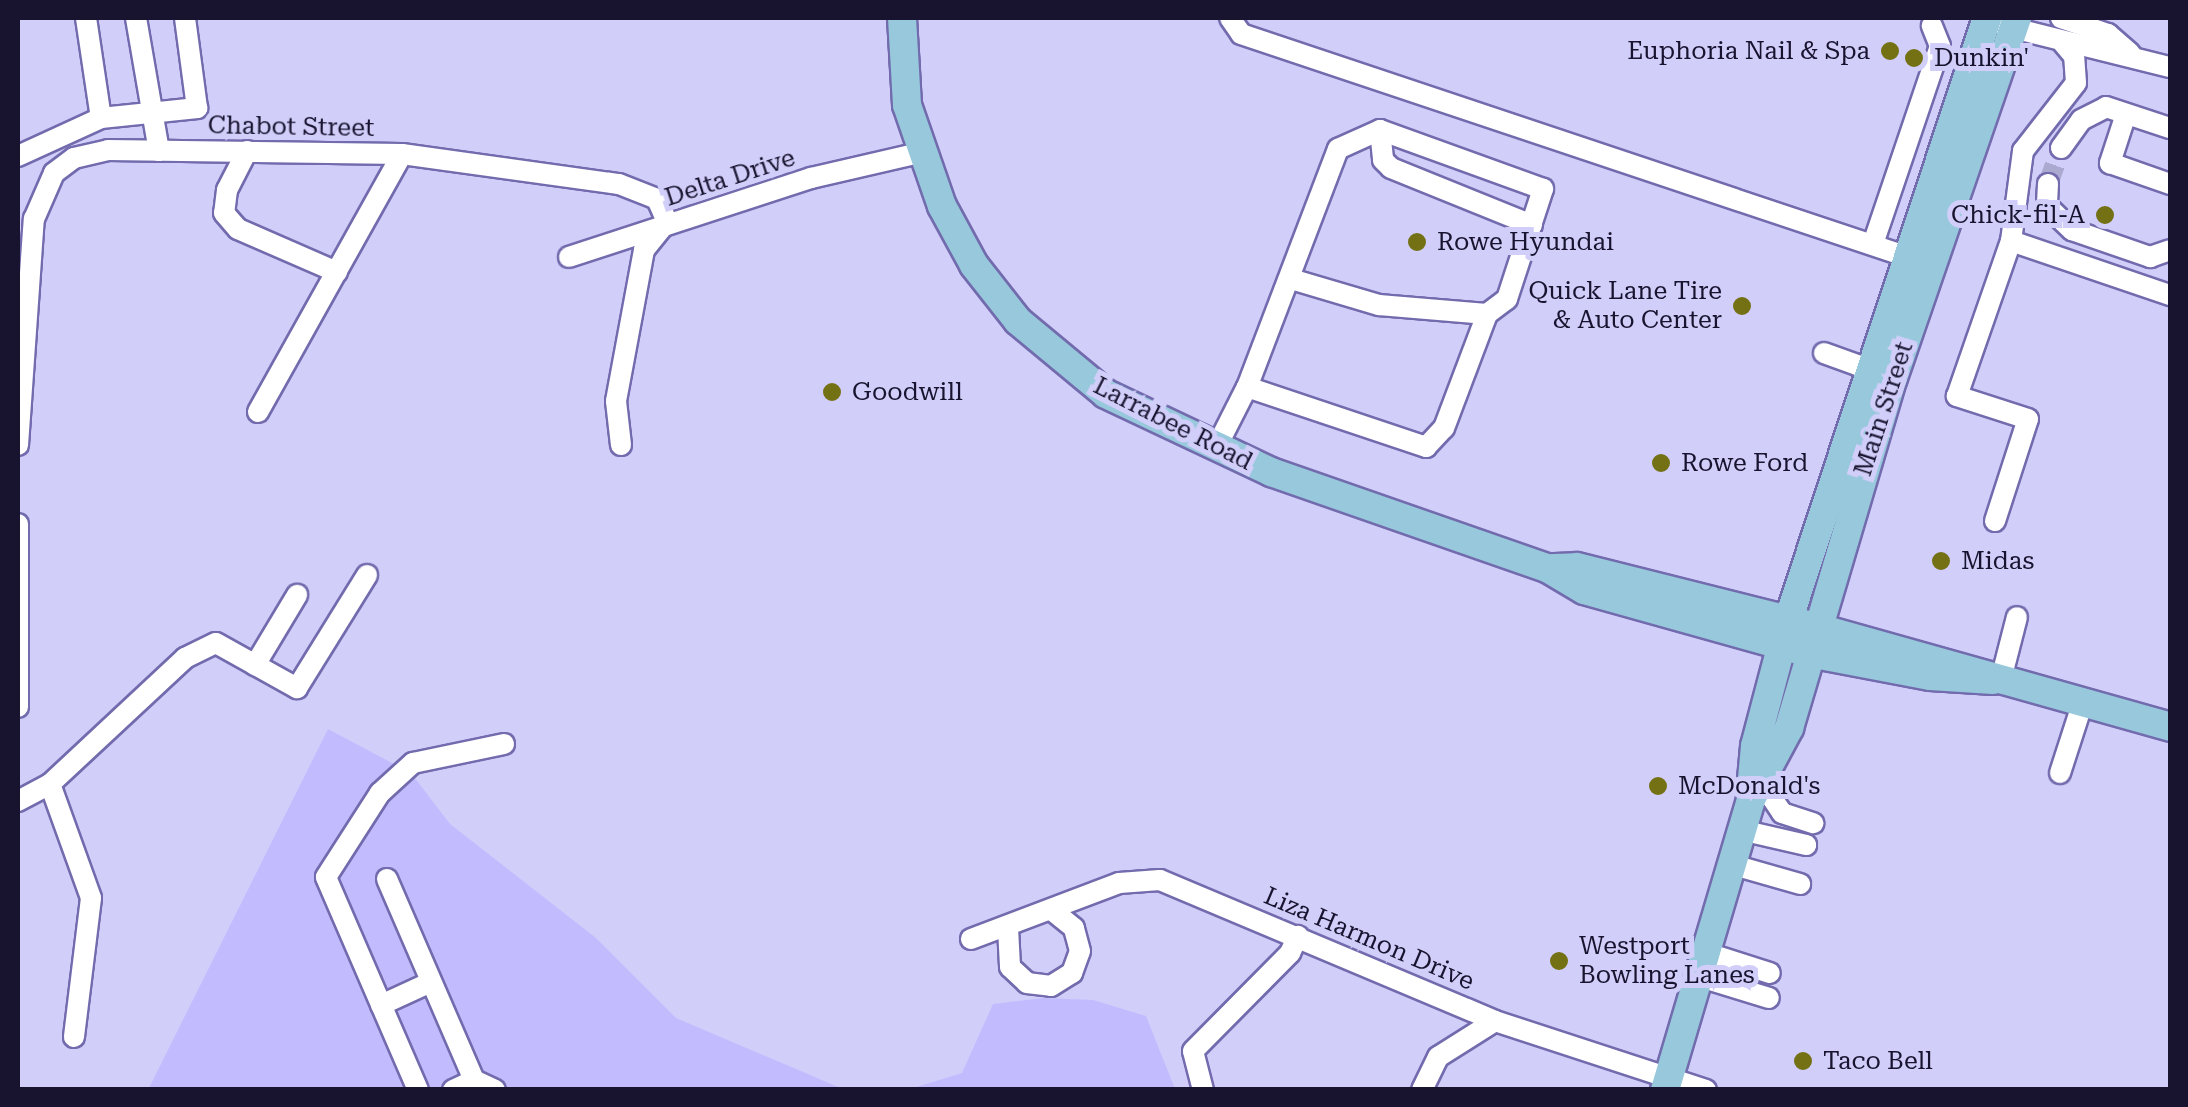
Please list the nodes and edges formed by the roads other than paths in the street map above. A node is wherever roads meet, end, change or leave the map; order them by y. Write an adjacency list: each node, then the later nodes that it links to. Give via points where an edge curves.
1 (86, 18): 15 (street)
2 (136, 18): 14 (street)
3 (185, 18): 14 (street, via 197,108)
4 (902, 18): 21 (main road, Larrabee Road, via 903,79)
5 (1230, 18): 29 (street, via 1241,34)
6 (1984, 18): 8 (street); 32 (main road, Main Street)
7 (2061, 18): 11 (street, via 2108,34)
8 (2015, 24): 10 (street); 34 (main road, Main Street)
9 (1932, 26): 29 (street, via 1940,46)
10 (2063, 43): 11 (street); 28 (street, via 2074,56 2076,83 2024,151)
11 (2130, 53): 12 (street)
12 (2170, 67)
13 (2126, 114): 16 (street); 18 (street, via 2106,107); 25 (street, via 2110,163)
14 (154, 115): 15 (street); 19 (street)
15 (101, 118): 23 (street)
16 (2170, 128)
17 (1380, 130): 27 (street, via 1382,160 1392,168); 27 (street, via 1544,189); 36 (street, via 1338,149)
18 (2061, 148)
19 (159, 150): 20 (street, Chabot Street); 31 (street, Chabot Street, via 108,150 74,158 54,173 40,196)
20 (247, 151): 22 (street, Chabot Street); 35 (street, via 227,190 224,213 238,228)
21 (919, 153): 26 (street, Delta Drive); 45 (main road, Larrabee Road, via 974,266 1044,346 1106,394)
22 (402, 154): 26 (street, Chabot Street, via 619,184 657,200); 35 (street)
23 (18, 156)
24 (2048, 184): 30 (street, via 2047,206 2072,230 2150,258)
25 (2170, 184)
26 (667, 221): 33 (street); 44 (street, Delta Drive, via 644,250 616,401)
27 (1532, 226): 38 (street, via 1506,300)
28 (2011, 241): 37 (street); 46 (street, via 1957,396 2028,419)
29 (1872, 244): 32 (street)
30 (2170, 250)
31 (26, 251): 43 (street, Chabot Street)
32 (1904, 256): 34 (street); 40 (main road, Main Street)
33 (569, 257)
34 (1932, 265): 40 (main road, Main Street)
35 (336, 272): 42 (street)
36 (1291, 279): 38 (street, via 1378,306); 41 (street)
37 (2170, 295)
38 (1486, 314): 41 (street, via 1444,428 1426,447)
39 (1824, 353): 40 (street)
40 (1880, 373): 51 (main road, Main Street)
41 (1247, 387): 45 (street)
42 (258, 412)
43 (18, 445)
44 (621, 446)
45 (1216, 448): 51 (main road, Larrabee Road, via 1547,568 1577,567)
46 (1995, 521)
47 (18, 524): 55 (street)
48 (367, 574): 52 (street, via 298,688)
49 (296, 595): 52 (street)
50 (2017, 617): 53 (street)
51 (1798, 636): 53 (main road, Larrabee Road, via 1930,676); 58 (main road, Main Street, via 1789,728); 61 (main road, Main Street, via 1755,746)
52 (255, 664): 60 (street, via 216,643 184,658)
53 (1996, 681): 54 (main road, Larrabee Road)
54 (2083, 702): 56 (main road, Larrabee Road); 59 (street)
55 (18, 707)
56 (2170, 728)
57 (504, 744): 77 (street, via 412,763 380,793 331,863 328,886)
58 (1770, 764): 61 (main road, Main Street); 63 (street, via 1772,798 1782,813)
59 (2060, 772)
60 (50, 784): 62 (street); 79 (street, via 91,898)
61 (1751, 798): 64 (main road, Main Street)
62 (18, 801)
63 (1813, 823)
64 (1741, 830): 65 (street); 66 (main road, Main Street)
65 (1806, 845)
66 (1730, 864): 68 (street); 73 (main road, Main Street)
67 (387, 878): 75 (street)
68 (1800, 884)
69 (1052, 910): 70 (street, Liza Harmon Drive); 70 (street, via 1074,928 1080,951 1072,974 1051,986 1027,984 1010,966); 71 (street, Liza Harmon Drive, via 1118,883 1160,880)
70 (1008, 928): 72 (street, Liza Harmon Drive)
71 (1298, 936): 78 (street, Liza Harmon Drive); 85 (street, via 1290,953 1192,1050)
72 (971, 940)
73 (1700, 964): 74 (street); 76 (street); 81 (main road, Main Street)
74 (1770, 973)
75 (430, 982): 77 (street); 80 (street)
76 (1769, 998)
77 (382, 1006): 82 (street)
78 (1495, 1021): 81 (street, Liza Harmon Drive); 86 (street, via 1452,1044)
79 (74, 1037)
80 (474, 1080): 83 (street); 84 (street)
81 (1666, 1085): 87 (street, Liza Harmon Drive)
82 (418, 1090)
83 (453, 1090)
84 (495, 1090)
85 (1203, 1090)
86 (1422, 1090)
87 (1706, 1090)

